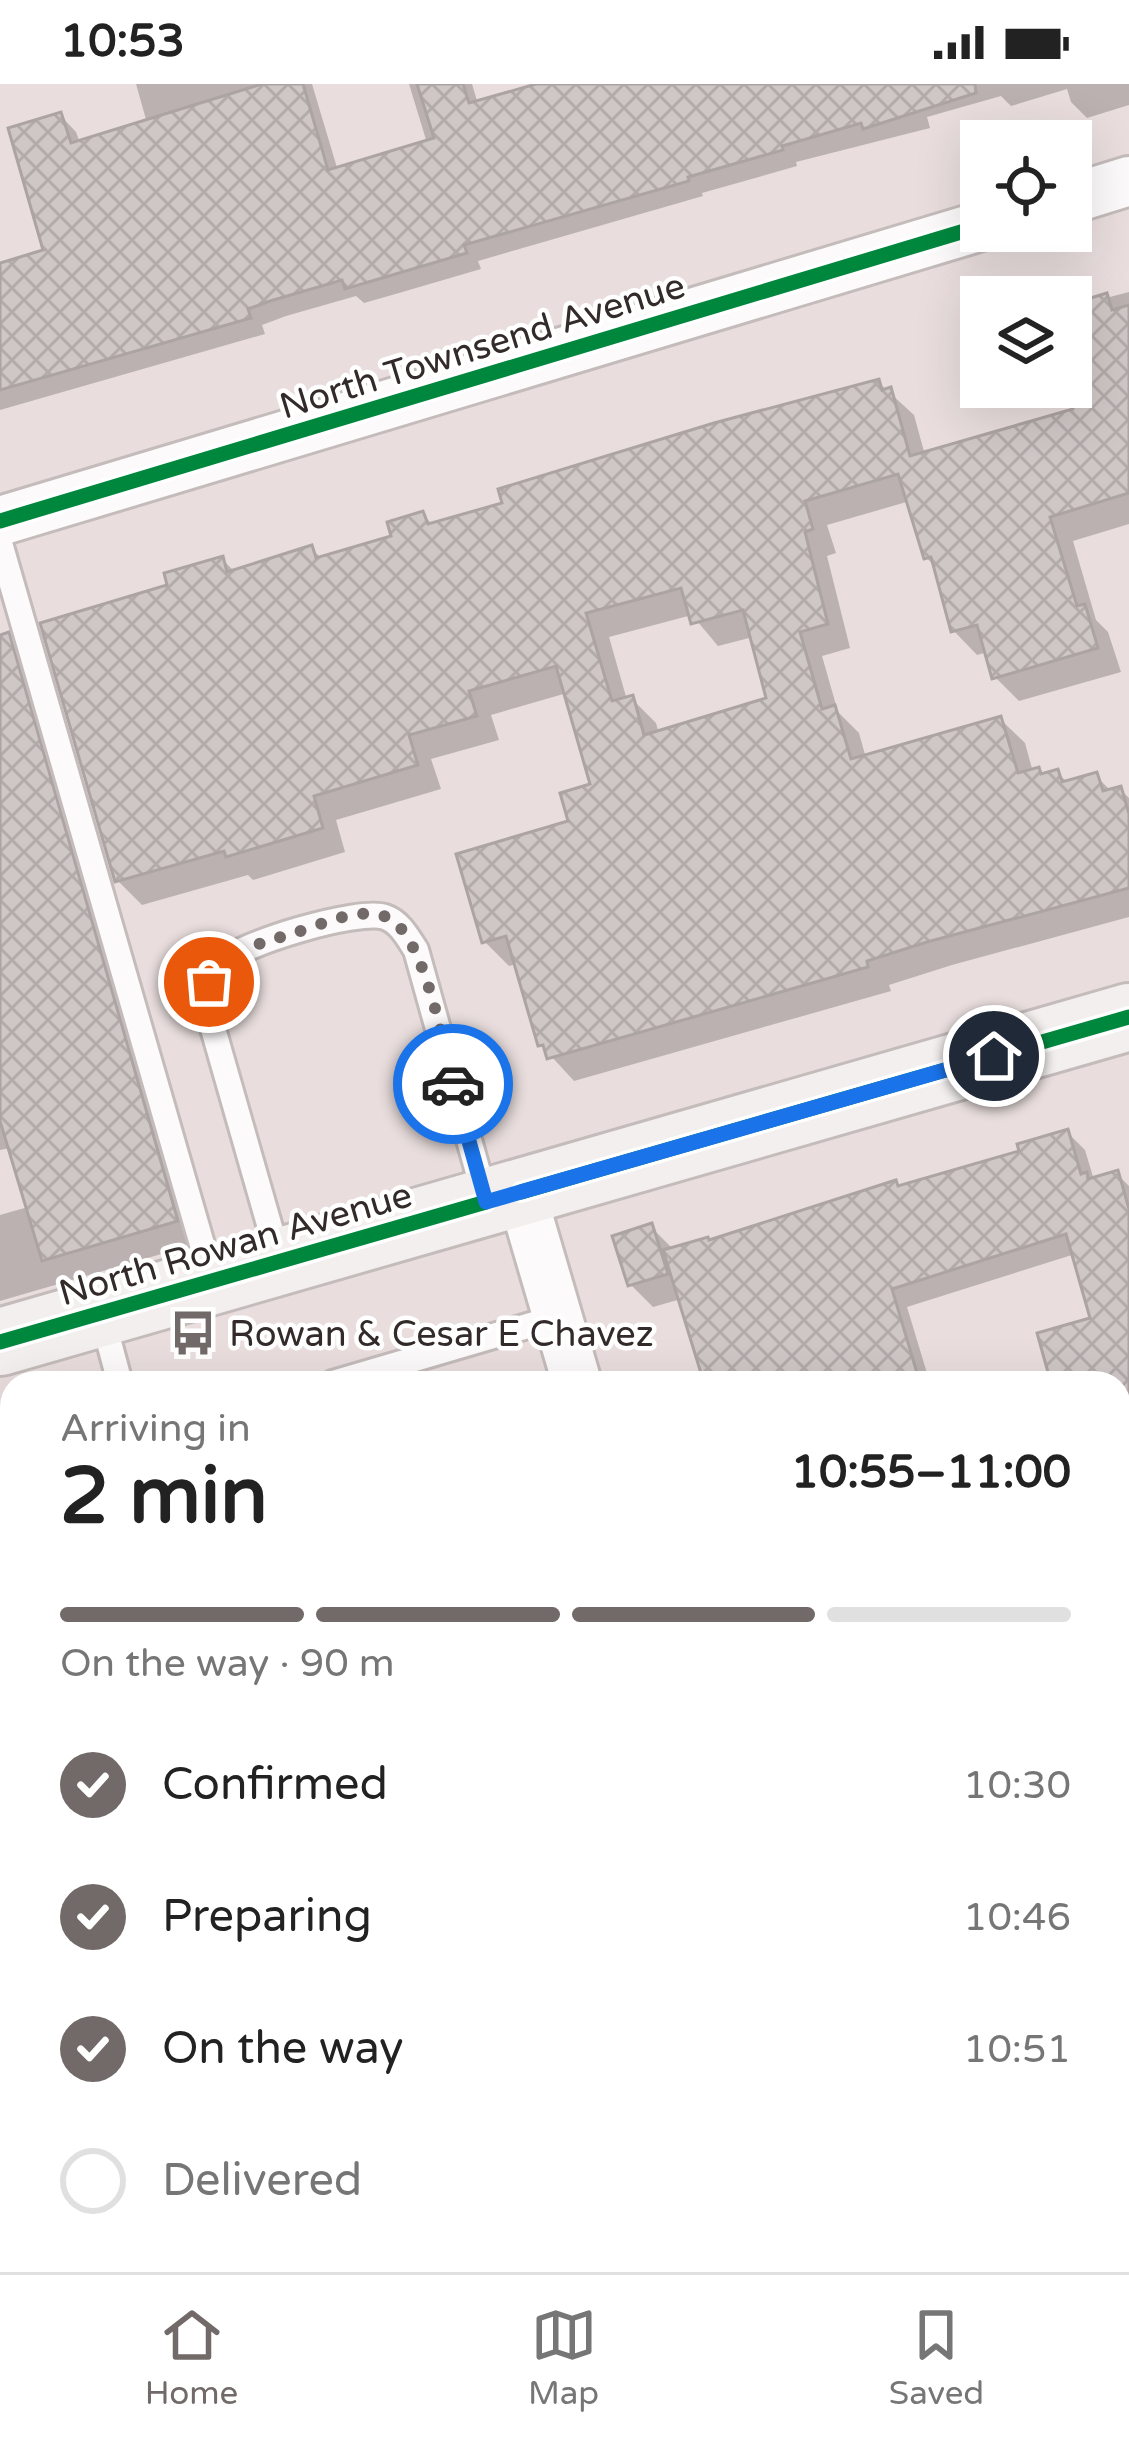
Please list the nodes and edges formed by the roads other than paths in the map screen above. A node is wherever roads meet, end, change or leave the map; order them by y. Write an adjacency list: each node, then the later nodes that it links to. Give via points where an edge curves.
1 (1129, 182): 2 (street)
2 (1092, 193)
3 (960, 232): 4 (street, North Townsend Avenue)
4 (0, 521)
5 (0, 544): 9 (lane)
6 (1129, 1017): 7 (street, North Rowan Avenue)
7 (504, 1197): 8 (street, North Rowan Avenue); 8 (lane, via 416,950 396,922 356,914 244,949 221,962 209,982 210,1018); 11 (street)
8 (280, 1262): 9 (street, North Rowan Avenue)
9 (212, 1281): 10 (street, North Rowan Avenue)
10 (100, 1313): 12 (street, North Rowan Avenue); 13 (lane)
11 (557, 1317): 14 (lane); 15 (street)
12 (0, 1342)
13 (117, 1371)
14 (374, 1371)
15 (573, 1371)

